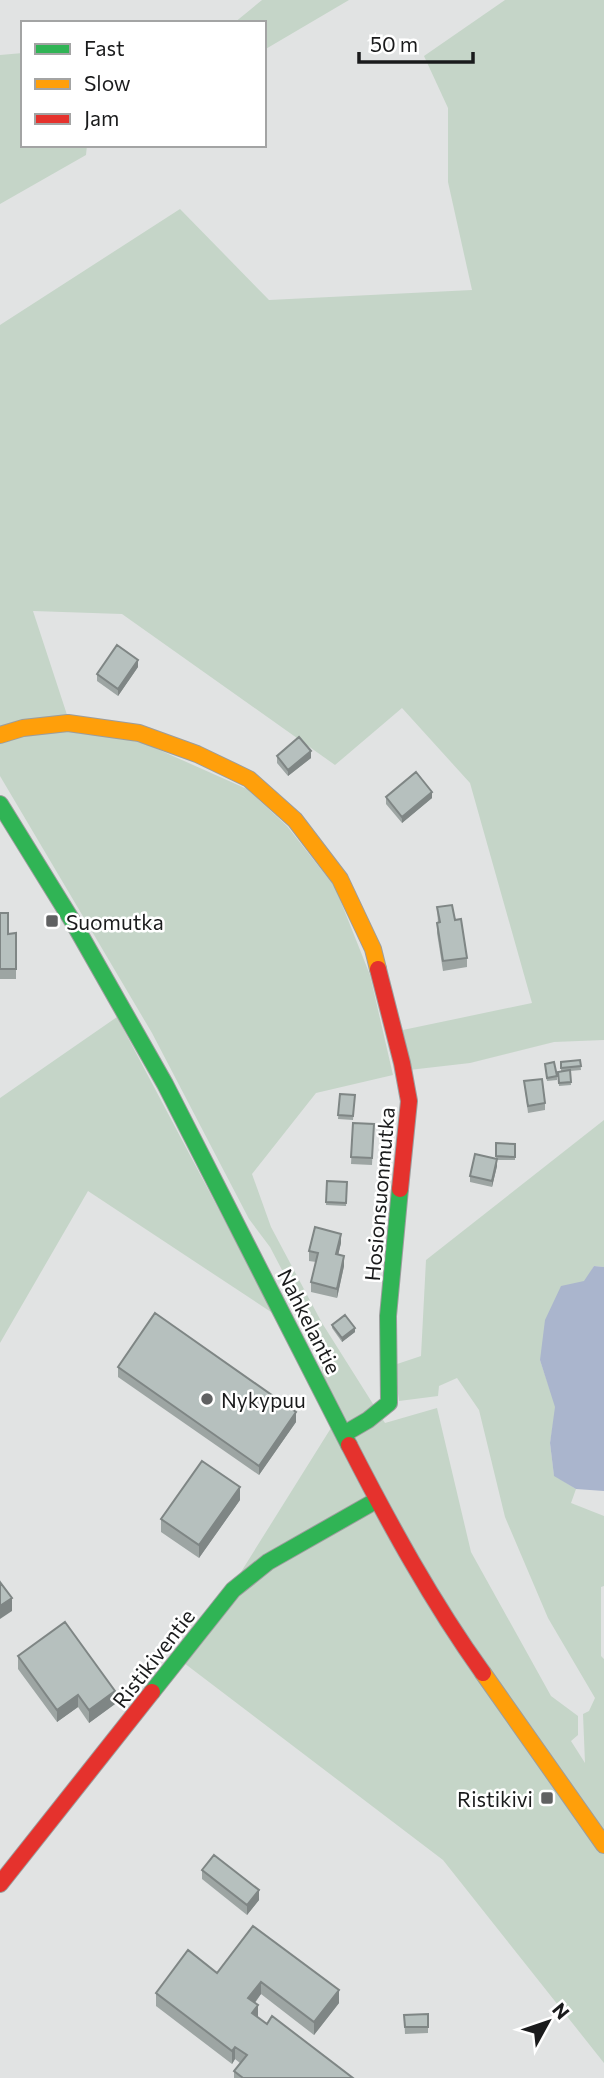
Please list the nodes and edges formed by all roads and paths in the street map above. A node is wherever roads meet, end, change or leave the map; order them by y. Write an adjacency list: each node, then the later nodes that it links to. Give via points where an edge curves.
1 (0, 735): 3 (street, Hosionsuonmutka, via 68,723 139,733 197,754 249,779 295,820 340,879 373,949 409,1101 388,1316 389,1403)
2 (0, 804): 3 (street, Nahkelantie, via 165,1084)
3 (344, 1434): 4 (street, Nahkelantie)
4 (377, 1500): 5 (street, Nahkelantie, via 460,1641); 6 (street, Ristikiventie, via 268,1562 233,1590)
5 (604, 1845)
6 (0, 1884)

